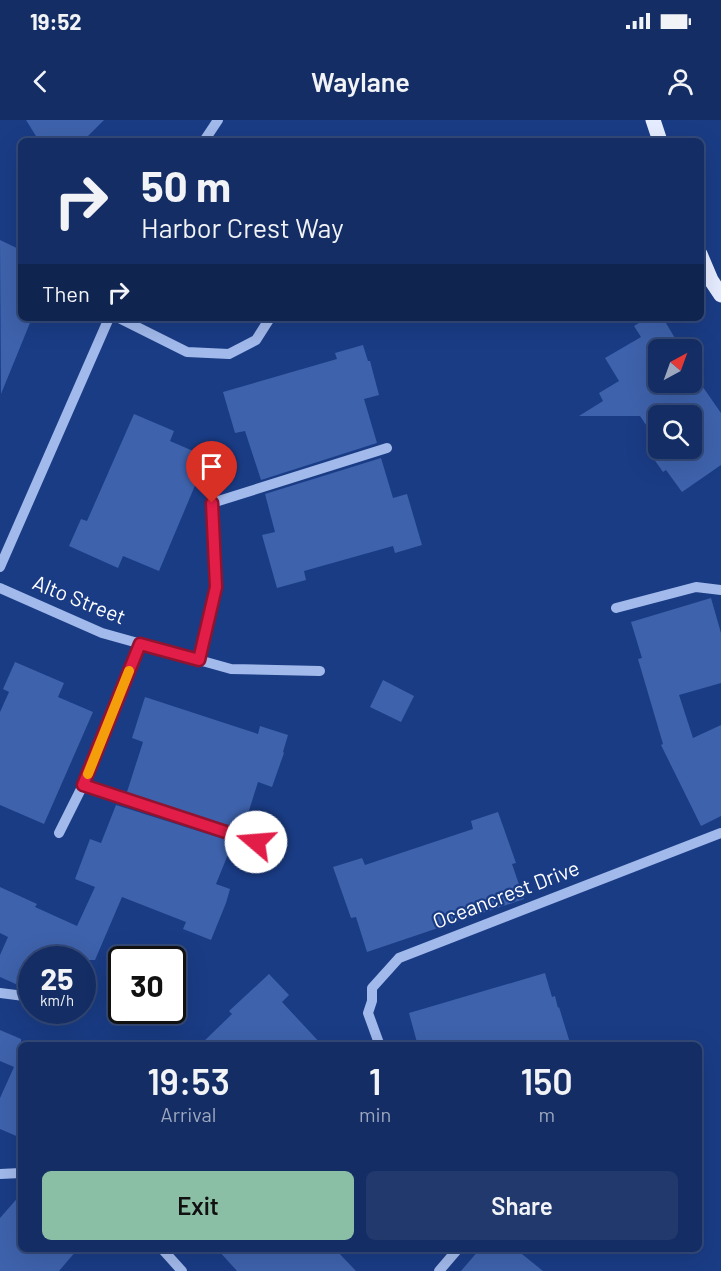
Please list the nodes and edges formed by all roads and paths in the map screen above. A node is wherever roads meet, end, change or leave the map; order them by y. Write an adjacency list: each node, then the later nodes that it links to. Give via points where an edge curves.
1 (218, 120): 3 (street)
2 (653, 120): 4 (main road)
3 (206, 138)
4 (659, 138)
5 (704, 263): 6 (main road)
6 (721, 295)
7 (108, 321): 11 (street)
8 (125, 321): 9 (street, via 187,352 229,354 256,340)
9 (268, 321)
10 (387, 448): 16 (street, via 212,503 216,587)
11 (0, 567)
12 (0, 588): 15 (street, Alto Street, via 102,633)
13 (721, 590): 14 (street, via 696,587)
14 (615, 608)
15 (140, 644): 16 (street, Alto Street); 18 (street)
16 (199, 660): 17 (street, Alto Street, via 231,669)
17 (320, 671)
18 (83, 785): 19 (street); 21 (street)
19 (59, 833)
20 (721, 833): 24 (street, Oceancrest Drive, via 399,958 372,988 368,1013)
21 (256, 842)
22 (0, 993): 23 (street)
23 (18, 995)
24 (379, 1042)
25 (18, 1173): 26 (street)
26 (0, 1174)
27 (165, 1252): 29 (street)
28 (456, 1252): 30 (street)
29 (182, 1271)
30 (439, 1271)

